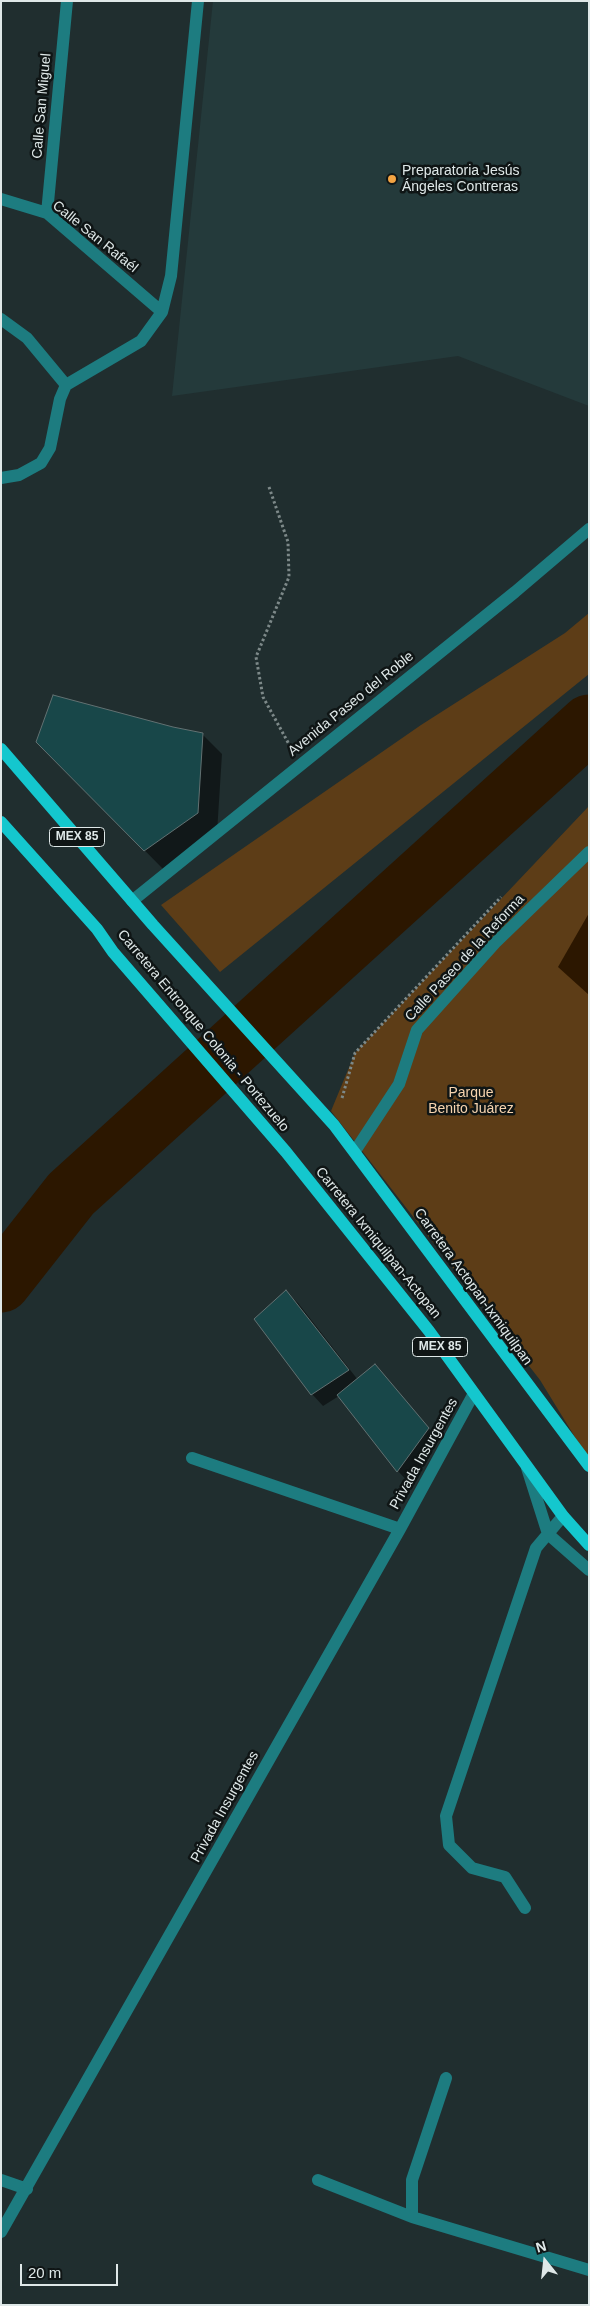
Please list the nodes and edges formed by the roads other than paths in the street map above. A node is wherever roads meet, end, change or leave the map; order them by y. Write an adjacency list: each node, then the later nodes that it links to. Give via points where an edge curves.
1 (67, 1): 4 (street, Calle San Miguel)
2 (198, 1): 5 (street, via 171,276)
3 (1, 199): 4 (street, Calle San Rafaél)
4 (47, 213): 5 (street, Calle San Rafaél)
5 (162, 312): 7 (street, via 140,341)
6 (1, 319): 7 (street, via 27,338)
7 (66, 385): 8 (street, via 50,448 41,463 19,475)
8 (1, 478)
9 (589, 529): 13 (street, Avenida Paseo del Roble)
10 (1, 749): 13 (main road, MEX 85)
11 (1, 822): 15 (main road, Carretera Entronque Colonia - Portezuelo / MEX 85, via 97,929 113,952)
12 (589, 852): 14 (street, Calle Paseo de la Reforma, via 495,943 417,1030 399,1084)
13 (132, 901): 14 (main road, Carretera Actopan-Ixmiquilpan / MEX 85)
14 (355, 1151): 19 (main road, Carretera Actopan-Ixmiquilpan / MEX 85)
15 (286, 1152): 16 (main road, Carretera Ixmiquilpan-Actopan / MEX 85, via 429,1331)
16 (473, 1395): 18 (main road, Carretera Ixmiquilpan-Actopan / MEX 85); 21 (street, Privada Insurgentes)
17 (192, 1458): 21 (street)
18 (526, 1466): 20 (main road, Carretera Ixmiquilpan-Actopan / MEX 85); 22 (street)
19 (589, 1466)
20 (563, 1516): 22 (street); 23 (main road, Carretera Ixmiquilpan-Actopan / MEX 85)
21 (400, 1529): 29 (street, Privada Insurgentes)
22 (548, 1534): 24 (street); 25 (street, via 536,1548 446,1816 449,1845 472,1868 505,1877)
23 (589, 1545)
24 (589, 1570)
25 (525, 1908)
26 (446, 2078): 30 (street, via 412,2180)
27 (1, 2180): 29 (street)
28 (318, 2180): 30 (street)
29 (27, 2189): 31 (street, Privada Insurgentes)
30 (412, 2217): 32 (street)
31 (1, 2232)
32 (589, 2270)

